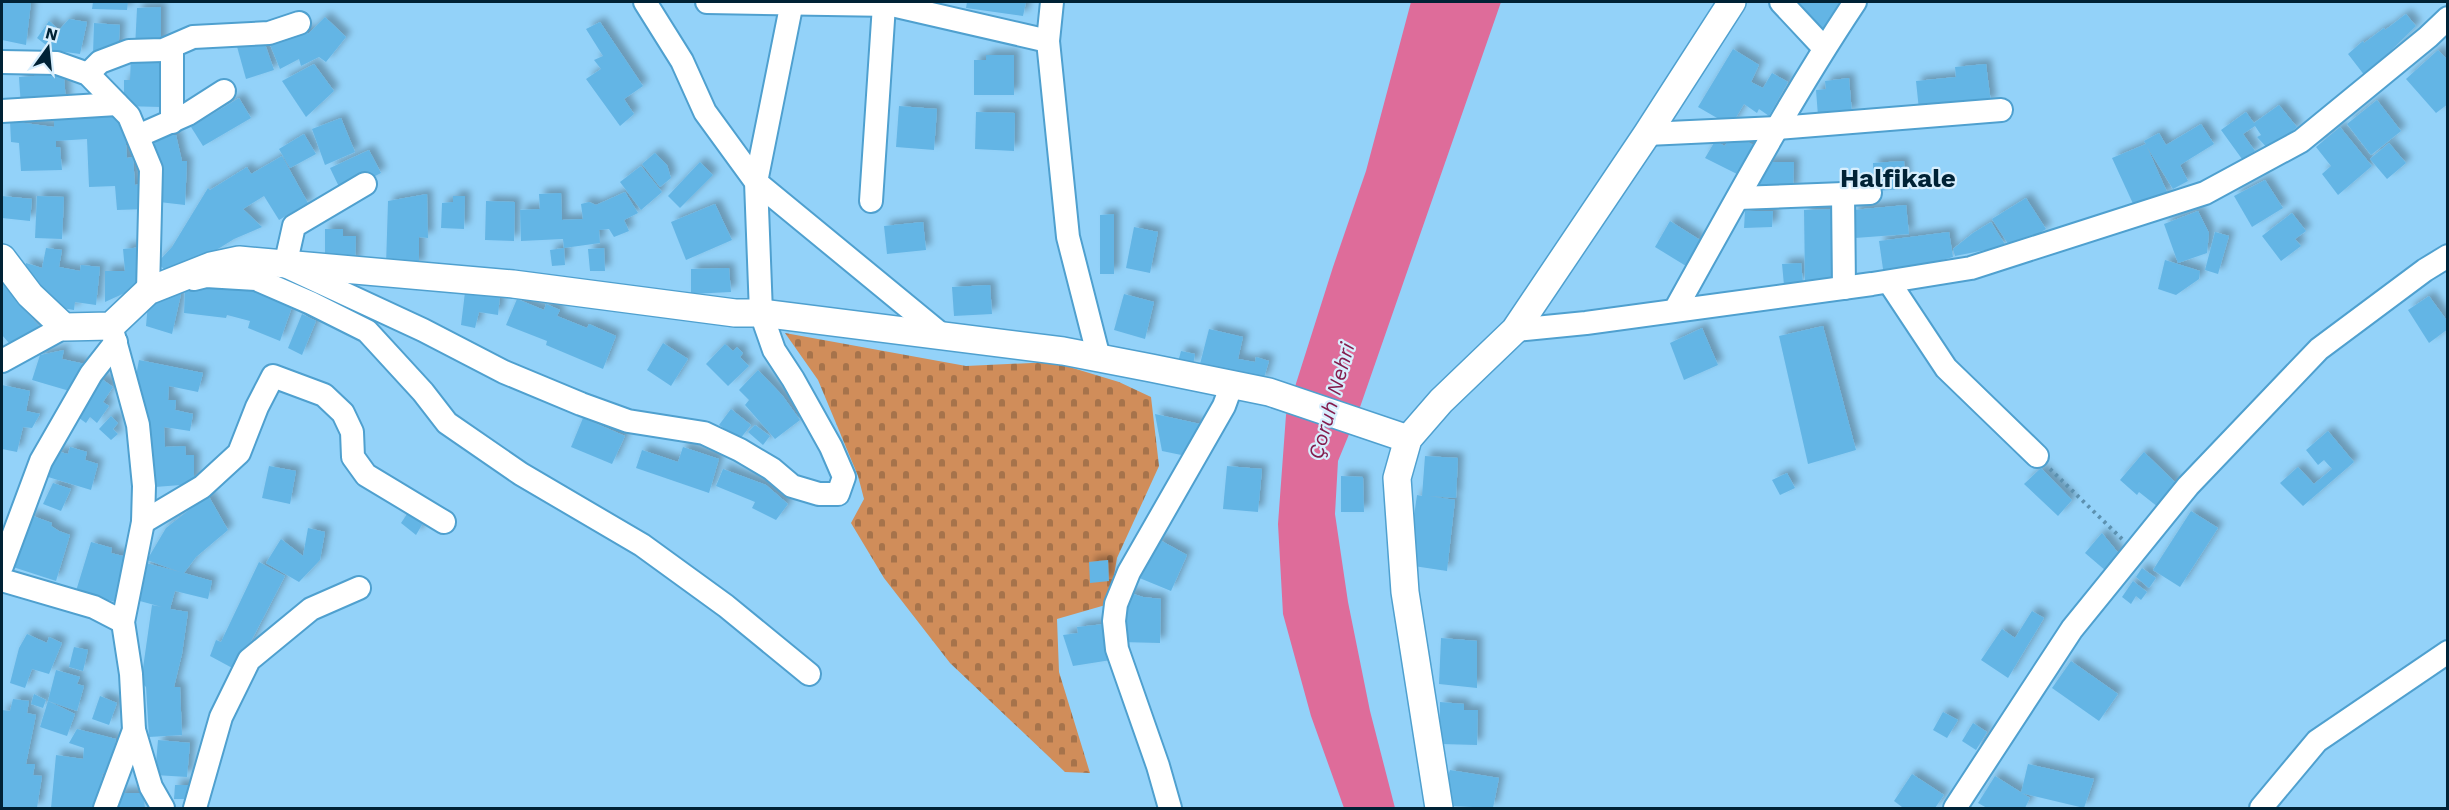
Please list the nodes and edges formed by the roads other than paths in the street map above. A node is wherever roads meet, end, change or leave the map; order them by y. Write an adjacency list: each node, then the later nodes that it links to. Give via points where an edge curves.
1 (645, 2): 24 (street, via 682,61 705,112)
2 (707, 2): 7 (street)
3 (1052, 2): 11 (street)
4 (1732, 2): 22 (main road)
5 (1781, 2): 13 (street)
6 (1855, 2): 13 (street)
7 (792, 3): 8 (street); 24 (street)
8 (885, 5): 11 (street); 29 (street)
9 (2448, 18): 33 (street, via 2301,141 2205,193 1971,268)
10 (299, 23): 12 (street, via 269,33 192,37)
11 (1048, 41): 42 (street, via 1068,237)
12 (172, 48): 15 (street, via 129,51 100,62); 20 (street)
13 (1824, 48): 21 (street)
14 (2, 62): 15 (street, via 57,63)
15 (88, 74): 17 (street)
16 (224, 91): 20 (street)
17 (117, 104): 19 (street); 23 (street, via 129,116)
18 (2001, 110): 21 (street)
19 (2, 111)
20 (172, 122): 23 (street)
21 (1777, 128): 22 (street); 28 (street)
22 (1647, 134): 39 (main road)
23 (138, 136): 35 (street, via 152,169)
24 (756, 182): 37 (street); 41 (street)
25 (366, 184): 32 (street, via 294,226)
26 (1869, 193): 27 (street)
27 (1843, 194): 28 (street); 34 (street)
28 (1738, 198): 36 (street)
29 (871, 201)
30 (2448, 256): 61 (street, via 2319,349 2188,486 2072,629)
31 (2, 258): 38 (main road, via 30,295)
32 (285, 266): 35 (main road, via 239,261 211,266); 37 (main road, via 513,284 735,314); 37 (street, via 570,400 628,421 705,433 740,450 792,486 819,494 838,494 844,477 831,447 774,350)
33 (1889, 282): 34 (street); 46 (street, via 1946,368)
34 (1844, 288): 36 (street)
35 (148, 291): 40 (main road); 54 (street, via 206,276 256,279 367,331 447,423 521,474 642,545 726,606)
36 (1675, 310): 39 (street)
37 (761, 313): 41 (main road)
38 (63, 327): 40 (main road); 43 (street)
39 (1515, 330): 45 (main road, via 1441,401)
40 (113, 334): 47 (street, via 138,425); 49 (street, via 41,461)
41 (942, 336): 42 (main road)
42 (1099, 358): 44 (main road)
43 (2, 361)
44 (1232, 384): 45 (main road, via 1269,392); 59 (street, via 1214,426 1129,572 1116,604 1117,649)
45 (1408, 439): 60 (main road, via 1398,478 1405,592)
46 (2037, 456)
47 (143, 522): 48 (street, via 202,487 239,453 273,376 324,395 343,413 352,432 353,457 366,475); 52 (street)
48 (444, 522)
49 (2, 566)
50 (2, 580): 52 (street, via 94,607)
51 (359, 588): 58 (street, via 311,609 249,660 221,717)
52 (123, 622): 55 (street, via 132,674)
53 (2448, 652): 62 (street, via 2317,741)
54 (808, 674)
55 (134, 730): 56 (street); 57 (street, via 151,787)
56 (105, 808)
57 (163, 808)
58 (195, 808)
59 (1170, 808)
60 (1439, 808)
61 (1955, 808)
62 (2260, 808)

